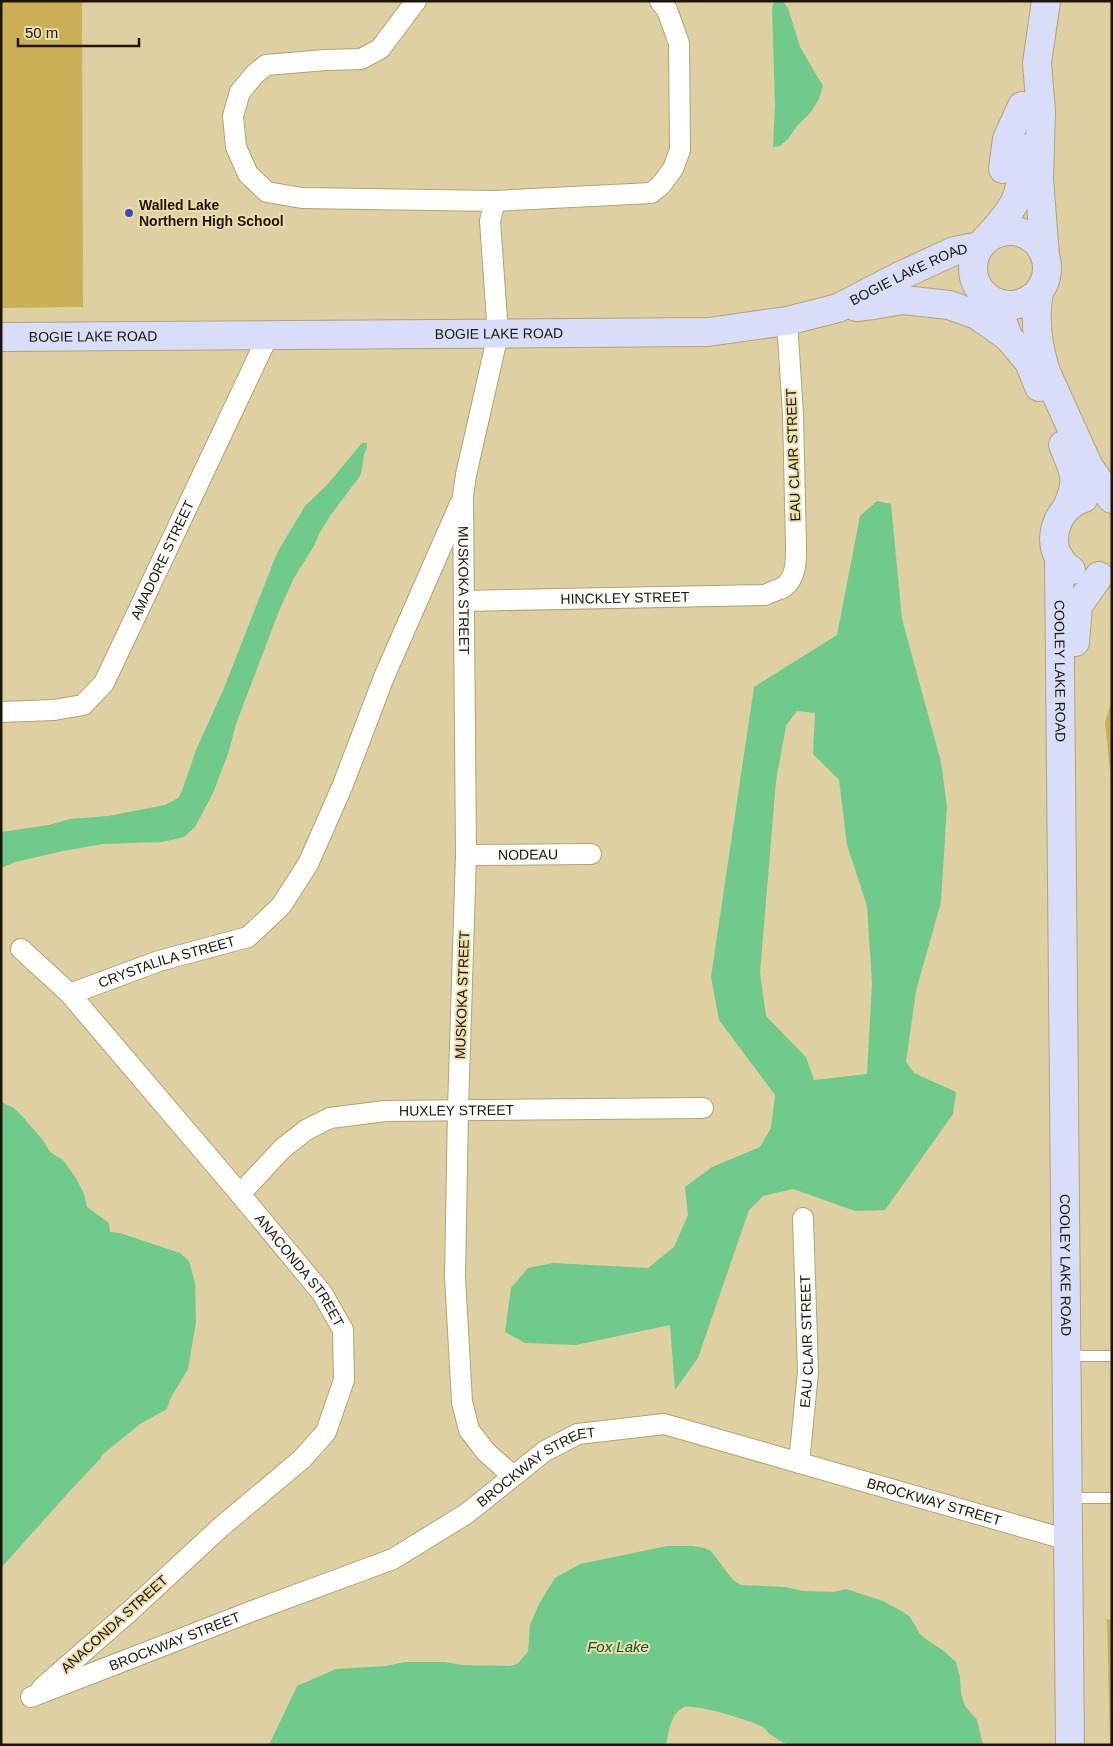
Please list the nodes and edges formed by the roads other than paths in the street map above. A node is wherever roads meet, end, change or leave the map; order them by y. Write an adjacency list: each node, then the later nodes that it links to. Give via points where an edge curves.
1 (416, 1): 6 (street, via 380,49 361,60 266,66 255,74 240,92 233,116 236,147 248,174 266,192 302,198)
2 (660, 1): 6 (street, via 667,10 680,53 680,150 673,169 661,185 651,193)
3 (1046, 1): 4 (main road, BOGIE LAKE ROAD)
4 (1037, 63): 5 (main road, BOGIE LAKE ROAD); 9 (main road, BOGIE LAKE ROAD, via 1041,112 1039,179)
5 (1022, 106): 7 (main road, BOGIE LAKE ROAD, via 1020,183 1016,199); 8 (main road, via 1007,139 1001,185 994,204 975,232)
6 (495, 201): 15 (street, MUSKOKA STREET, via 490,221)
7 (983, 243): 8 (main road, BOGIE LAKE ROAD); 9 (main road, via 996,234 1020,232 1040,245); 11 (main road, via 975,255 974,277 978,287)
8 (954, 251): 13 (main road, BOGIE LAKE ROAD)
9 (1045, 256): 10 (main road, via 1045,281)
10 (1039, 292): 11 (main road, via 1019,304 1007,305); 20 (main road, via 1036,309 1046,372 1089,467)
11 (990, 299): 12 (main road, BOGIE LAKE ROAD, via 942,286); 18 (main road)
12 (903, 300): 13 (main road); 18 (main road, via 965,310)
13 (838, 308): 14 (main road, BOGIE LAKE ROAD)
14 (787, 321): 15 (main road, BOGIE LAKE ROAD, via 708,332); 24 (street, EAU CLAIR STREET, via 796,545 795,566)
15 (498, 334): 16 (main road, BOGIE LAKE ROAD); 19 (street, MUSKOKA STREET)
16 (268, 336): 17 (main road, BOGIE LAKE ROAD); 26 (street, AMADORE STREET, via 104,683 83,705 54,710)
17 (1, 337)
18 (1008, 337): 21 (main road, via 1029,362 1075,474 1075,490)
19 (463, 496): 25 (street, MUSKOKA STREET); 28 (street, MUSKOKA STREET, via 384,677)
20 (1112, 500): 21 (main road, via 1090,497 1077,500)
21 (1068, 507): 22 (main road, COOLEY LAKE ROAD, via 1058,517 1054,530 1054,544)
22 (1059, 557): 23 (main road, via 1067,568 1079,574 1092,577); 27 (main road, COOLEY LAKE ROAD)
23 (1105, 574): 27 (main road, COOLEY LAKE ROAD, via 1078,606)
24 (784, 586): 25 (street, HINCKLEY STREET, via 765,595)
25 (464, 601): 30 (street, MUSKOKA STREET)
26 (1, 712)
27 (1062, 783): 37 (main road, COOLEY LAKE ROAD)
28 (326, 824): 32 (street, CRYSTALILA STREET, via 308,864 280,906 248,936 159,961)
29 (591, 854): 30 (street, NODEAU)
30 (466, 855): 34 (street, MUSKOKA STREET)
31 (21, 949): 32 (street, ANACONDA STREET)
32 (70, 994): 35 (street, ANACONDA STREET)
33 (703, 1108): 34 (street, HUXLEY STREET)
34 (458, 1109): 35 (street, HUXLEY STREET, via 385,1111 330,1118 306,1130 283,1148); 40 (street, MUSKOKA STREET, via 456,1276 462,1402 469,1430 486,1452)
35 (240, 1194): 44 (street, ANACONDA STREET, via 322,1294 343,1330 344,1380 326,1432 302,1459 222,1526)
36 (803, 1218): 39 (street, EAU CLAIR STREET, via 808,1372)
37 (1066, 1356): 38 (lane); 41 (main road, COOLEY LAKE ROAD)
38 (1112, 1356)
39 (799, 1463): 40 (street, BROCKWAY STREET, via 664,1424 578,1434 545,1451); 43 (street, BROCKWAY STREET)
40 (513, 1476): 44 (street, BROCKWAY STREET, via 466,1514 394,1559)
41 (1067, 1498): 42 (lane); 43 (main road, COOLEY LAKE ROAD)
42 (1112, 1498)
43 (1068, 1540): 45 (main road, COOLEY LAKE ROAD)
44 (31, 1698)
45 (1070, 1745)

